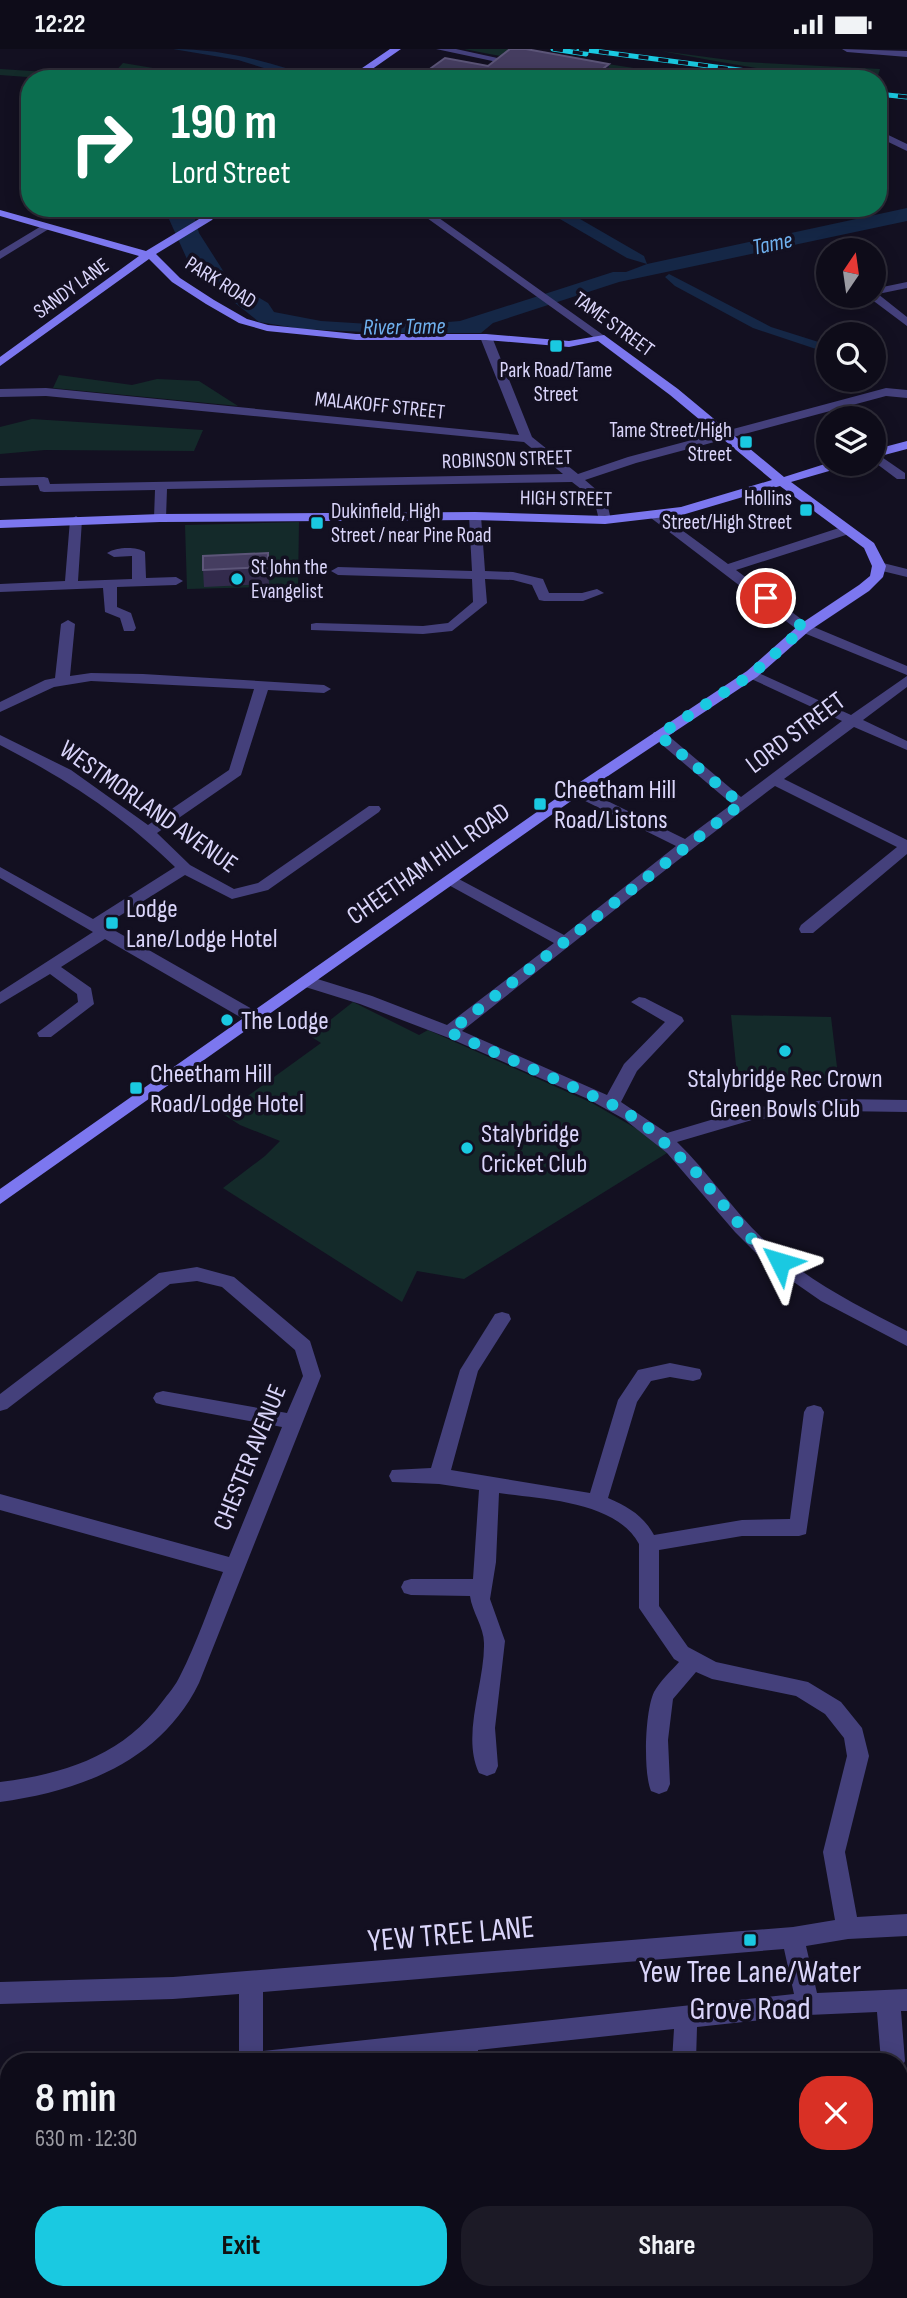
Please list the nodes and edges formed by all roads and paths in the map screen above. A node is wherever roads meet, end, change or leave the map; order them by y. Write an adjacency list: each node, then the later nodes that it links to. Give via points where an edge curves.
1 (396, 49): 6 (main road)
2 (441, 49): 5 (street)
3 (846, 49): 4 (street)
4 (907, 54)
5 (528, 65)
6 (364, 70)
7 (887, 138): 8 (street)
8 (907, 149)
9 (0, 213): 12 (main road, PARK ROAD)
10 (209, 217): 13 (main road, SANDY LANE)
11 (431, 217): 20 (street, TAME STREET)
12 (47, 227): 13 (main road, PARK ROAD); 14 (street)
13 (147, 255): 19 (main road, PARK ROAD, via 188,288 258,326 356,337); 21 (main road, SANDY LANE)
14 (0, 256)
15 (907, 285): 16 (street)
16 (886, 291)
17 (886, 305): 18 (street)
18 (907, 323)
19 (486, 337): 20 (main road, PARK ROAD, via 569,344); 25 (street)
20 (600, 337): 24 (main road, TAME STREET)
21 (0, 362)
22 (0, 393): 25 (street, MALAKOFF STREET, via 46,392)
23 (907, 394): 24 (street, ROBINSON STREET, via 886,393)
24 (727, 435): 31 (street, ROBINSON STREET); 32 (main road, TAME STREET)
25 (527, 439): 31 (street)
26 (907, 445): 27 (main road)
27 (886, 451)
28 (886, 463): 30 (street)
29 (816, 470): 32 (main road, HIGH STREET)
30 (905, 477)
31 (577, 478): 34 (street, ROBINSON STREET); 39 (street, via 600,498)
32 (780, 480): 35 (main road, HIGH STREET); 41 (main road, TAME STREET)
33 (0, 482): 34 (street, ROBINSON STREET, via 44,481 44,488)
34 (161, 486): 37 (street)
35 (656, 515): 39 (main road, HIGH STREET); 44 (street)
36 (475, 516): 37 (main road, HIGH STREET); 39 (main road, HIGH STREET); 47 (street)
37 (160, 518): 38 (main road, HIGH STREET)
38 (76, 520): 40 (main road, HIGH STREET); 51 (street)
39 (605, 520)
40 (0, 524)
41 (847, 530): 43 (main road, TAME STREET, via 869,546); 44 (street)
42 (114, 553): 49 (street, via 138,552)
43 (880, 566): 46 (street); 57 (main road, CHEETHAM HILL ROAD, via 864,588)
44 (727, 568): 57 (street)
45 (338, 571): 47 (street)
46 (907, 573)
47 (479, 575): 53 (street, via 531,578 538,582 544,597); 55 (street, via 480,603 452,627)
48 (176, 581): 49 (street)
49 (139, 582): 50 (street)
50 (110, 584): 51 (street); 56 (street, via 110,609 127,616)
51 (71, 585): 52 (street)
52 (0, 588)
53 (597, 593)
54 (68, 624): 61 (street)
55 (316, 627)
56 (129, 628)
57 (804, 628): 58 (street); 59 (main road, CHEETHAM HILL ROAD)
58 (907, 671)
59 (752, 674): 65 (street); 66 (main road, CHEETHAM HILL ROAD)
60 (907, 680): 65 (street, LORD STREET)
61 (62, 681): 62 (street, via 143,678); 64 (street)
62 (262, 685): 63 (street); 73 (street, via 236,772)
63 (324, 689)
64 (0, 708)
65 (853, 720): 68 (street); 69 (street, LORD STREET)
66 (659, 735): 70 (main road, CHEETHAM HILL ROAD); 71 (street)
67 (0, 739): 73 (street, WESTMORLAND AVENUE, via 66,773)
68 (907, 746)
69 (773, 779): 71 (street, LORD STREET); 75 (street)
70 (576, 791): 74 (street); 78 (main road, CHEETHAM HILL ROAD)
71 (741, 804): 74 (street, LORD STREET)
72 (374, 809): 76 (street, WESTMORLAND AVENUE, via 263,887 232,894)
73 (148, 832): 76 (street, WESTMORLAND AVENUE)
74 (686, 845): 81 (street, LORD STREET)
75 (907, 846): 80 (street)
76 (185, 868): 79 (street)
77 (2, 875): 79 (street)
78 (450, 880): 81 (street); 83 (main road, CHEETHAM HILL ROAD)
79 (99, 929): 82 (street); 86 (street)
80 (807, 929)
81 (565, 942): 87 (street, LORD STREET)
82 (51, 967): 84 (street); 88 (street, via 85,992 86,1004)
83 (304, 981): 86 (main road, CHEETHAM HILL ROAD); 87 (street)
84 (0, 999)
85 (639, 1002): 89 (street, via 676,1021 630,1068)
86 (253, 1017): 92 (main road, CHEETHAM HILL ROAD)
87 (449, 1032): 89 (street)
88 (45, 1033)
89 (611, 1104): 91 (street)
90 (907, 1106): 91 (street, via 837,1105 751,1114)
91 (665, 1140): 94 (street, via 755,1243 811,1285)
92 (0, 1198)
93 (502, 1319): 101 (street, via 470,1370)
94 (907, 1339)
95 (693, 1374): 104 (street, via 670,1370 645,1375 628,1400)
96 (163, 1398): 99 (street)
97 (0, 1404): 99 (street, CHESTER AVENUE, via 165,1278 197,1274 228,1282 303,1346 312,1376)
98 (814, 1412): 105 (street, via 798,1535 766,1525)
99 (294, 1422): 106 (street, CHESTER AVENUE)
100 (399, 1476): 101 (street)
101 (439, 1476): 102 (street)
102 (489, 1483): 104 (street); 108 (street)
103 (0, 1502): 106 (street)
104 (597, 1502): 105 (street, via 626,1515)
105 (649, 1544): 109 (street, via 649,1608 681,1653)
106 (235, 1567): 112 (street, CHESTER AVENUE, via 188,1683 148,1734 77,1777)
107 (411, 1587): 108 (street)
108 (482, 1588): 110 (street, via 480,1599 495,1641 484,1728)
109 (693, 1660): 111 (street, via 663,1696 657,1739); 114 (street, via 712,1670 801,1688 833,1708 854,1735 858,1756 834,1852)
110 (487, 1766)
111 (659, 1784)
112 (0, 1792)
113 (907, 1925): 114 (street, YEW TREE LANE)
114 (848, 1928): 115 (street, YEW TREE LANE)
115 (793, 1937): 116 (street, YEW TREE LANE); 119 (street)
116 (251, 1981): 117 (street, YEW TREE LANE); 122 (street)
117 (0, 1993)
118 (897, 2000): 119 (street); 125 (street)
119 (807, 2004): 120 (street)
120 (686, 2019): 121 (street); 124 (street)
121 (466, 2051): 123 (street)
122 (251, 2053)
123 (426, 2053)
124 (684, 2053)
125 (894, 2053)

